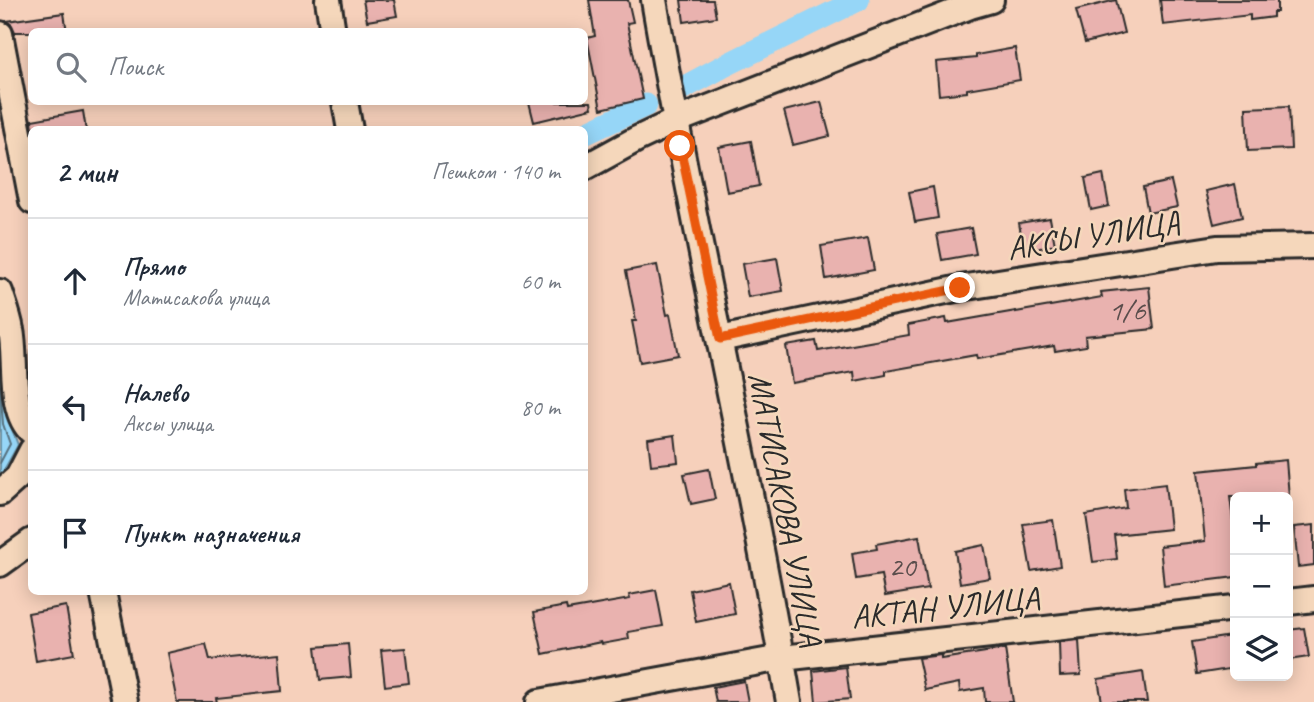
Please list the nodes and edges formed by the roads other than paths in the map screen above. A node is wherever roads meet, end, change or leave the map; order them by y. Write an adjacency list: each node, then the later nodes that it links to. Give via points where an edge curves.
1 (328, 0): 4 (street)
2 (654, 0): 8 (street, МАТИСАКОВА УЛИЦА)
3 (976, 2): 8 (street)
4 (332, 28)
5 (0, 34): 7 (street)
6 (346, 105): 9 (street)
7 (7, 109): 11 (street)
8 (675, 121): 10 (street); 14 (street, МАТИСАКОВА УЛИЦА)
9 (349, 126)
10 (588, 166)
11 (28, 186)
12 (1314, 246): 14 (street, АКСЫ УЛИЦА, via 1217,248 960,288)
13 (0, 292): 15 (street, via 12,331 18,410)
14 (720, 339): 24 (street, МАТИСАКОВА УЛИЦА)
15 (28, 429)
16 (28, 458): 17 (street, via 18,477)
17 (0, 494)
18 (28, 544): 19 (street)
19 (0, 564)
20 (104, 595): 25 (street)
21 (1314, 599): 22 (street)
22 (1293, 601)
23 (1230, 609): 24 (street, АКТАН УЛИЦА)
24 (782, 658): 26 (street, АКТАН УЛИЦА); 27 (street, МАТИСАКОВА УЛИЦА)
25 (125, 702)
26 (539, 702)
27 (789, 702)

